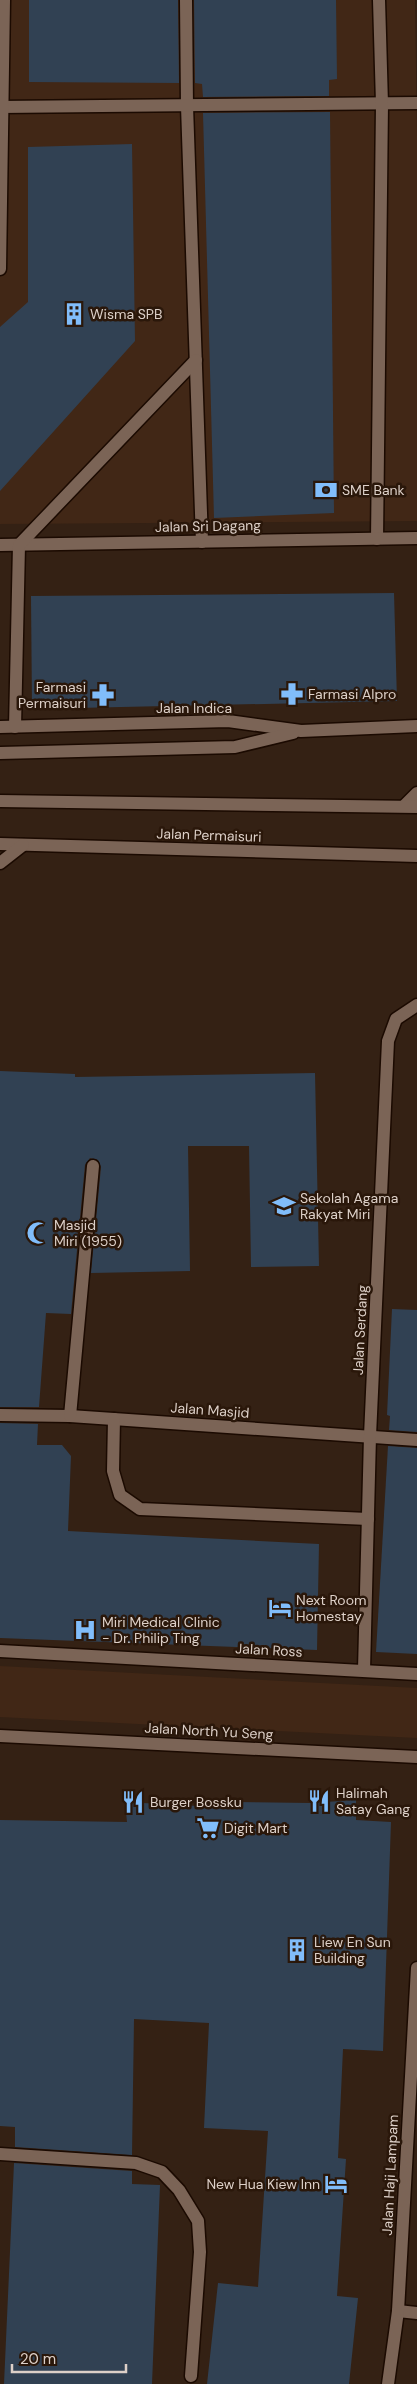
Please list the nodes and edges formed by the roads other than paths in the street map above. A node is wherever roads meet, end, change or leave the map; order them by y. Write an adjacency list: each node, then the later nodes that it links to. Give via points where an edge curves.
1 (4, 0): 7 (street)
2 (186, 0): 6 (street)
3 (379, 0): 5 (street)
4 (417, 103): 5 (street)
5 (382, 104): 6 (street); 11 (street)
6 (187, 106): 7 (street); 9 (street)
7 (1, 107): 8 (street)
8 (0, 269)
9 (196, 360): 12 (street); 13 (street)
10 (417, 538): 11 (street, Jalan Sri Dagang)
11 (377, 539): 12 (street, Jalan Sri Dagang)
12 (202, 542): 13 (street, Jalan Sri Dagang)
13 (19, 544): 14 (street, Jalan Sri Dagang); 17 (street)
14 (0, 545)
15 (417, 726): 18 (street, Jalan Indica)
16 (0, 727): 17 (street, Jalan Indica)
17 (16, 727): 18 (street, Jalan Indica, via 228,721)
18 (301, 731): 19 (street, via 235,747)
19 (0, 753)
20 (417, 793): 22 (street)
21 (0, 801): 22 (street)
22 (411, 806)
23 (0, 844): 24 (street, Jalan Permaisuri)
24 (23, 845): 25 (street, Jalan Permaisuri); 26 (street)
25 (417, 856)
26 (0, 863)
27 (417, 1005): 32 (street, Jalan Serdang, via 396,1019 388,1041)
28 (93, 1166): 30 (street)
29 (0, 1415): 30 (street, Jalan Masjid)
30 (70, 1416): 31 (street, Jalan Masjid)
31 (114, 1419): 32 (street, Jalan Masjid); 34 (street, via 113,1471 120,1495 140,1509)
32 (370, 1436): 33 (street, Jalan Masjid); 34 (street, Jalan Serdang)
33 (417, 1440)
34 (368, 1519): 36 (street, Jalan Serdang)
35 (0, 1651): 36 (street, Jalan Ross)
36 (364, 1670): 37 (street, Jalan Ross)
37 (417, 1674)
38 (0, 1736): 39 (street, Jalan North Yu Seng)
39 (417, 1757)
40 (417, 1968): 42 (street, Jalan Haji Lampam)
41 (0, 2154): 44 (street, via 136,2163 162,2172 179,2190 198,2221 200,2244)
42 (398, 2310): 43 (street); 45 (street, Jalan Haji Lampam)
43 (417, 2313)
44 (191, 2376)
45 (388, 2384)

